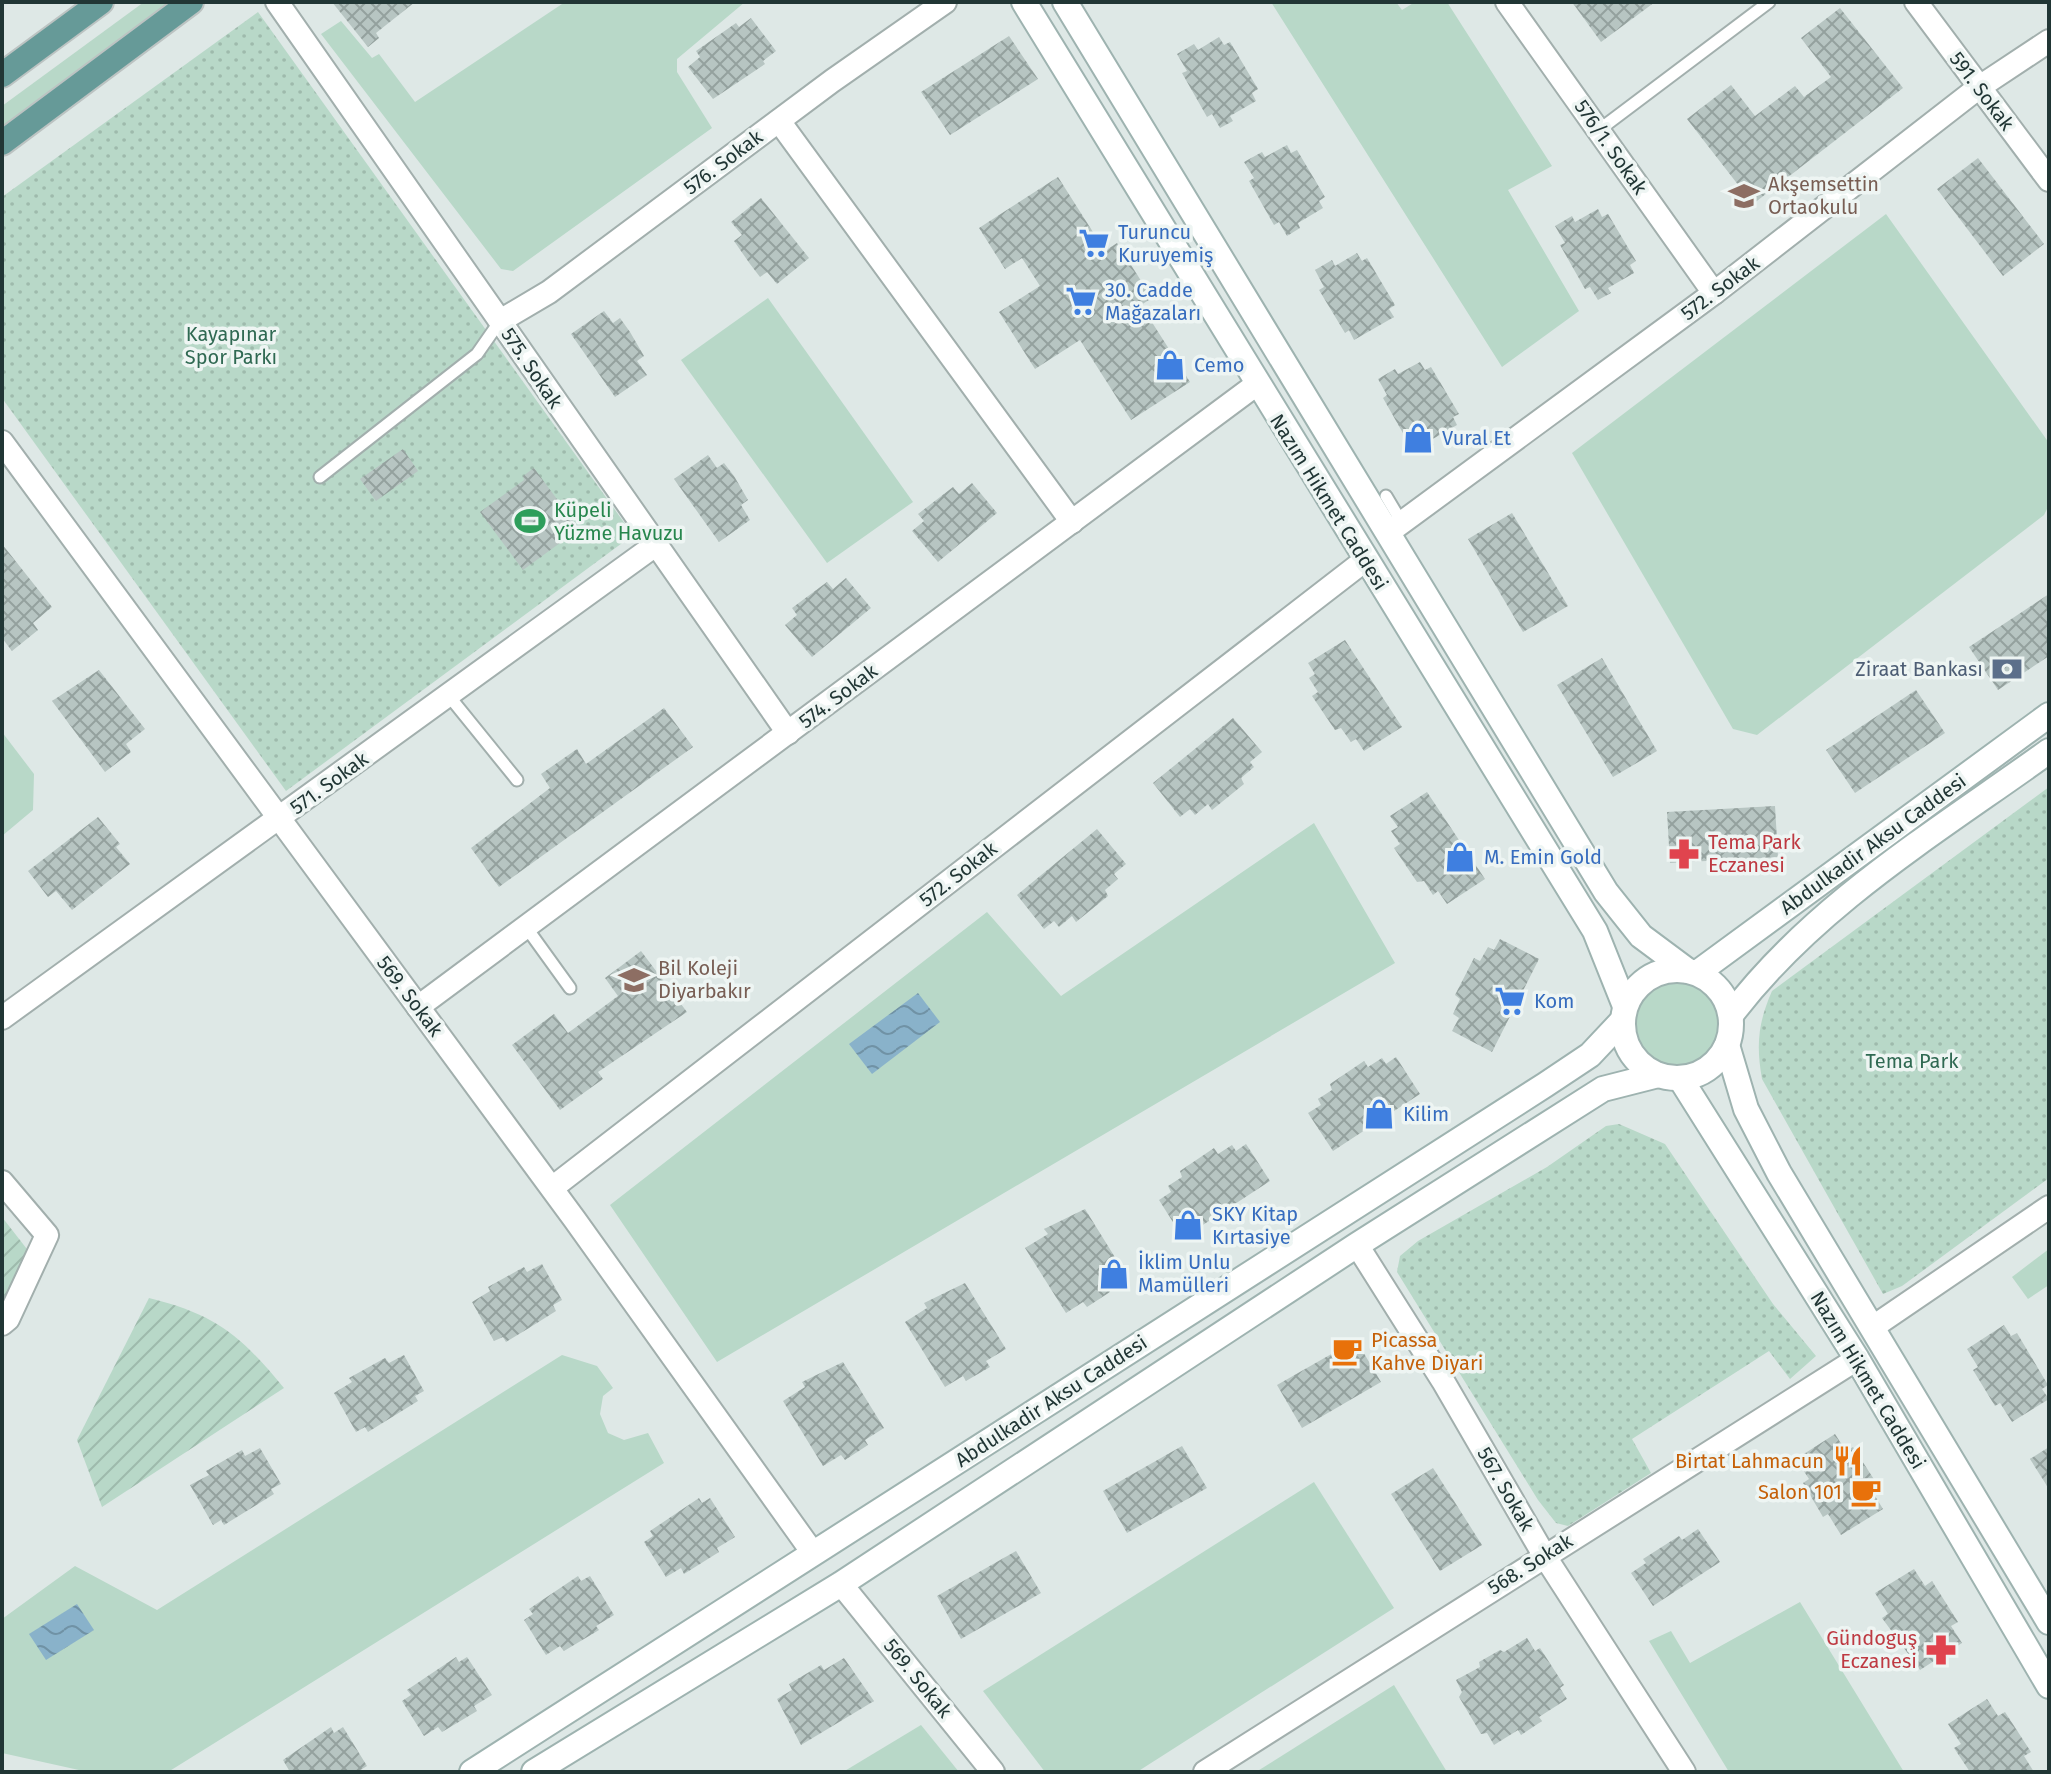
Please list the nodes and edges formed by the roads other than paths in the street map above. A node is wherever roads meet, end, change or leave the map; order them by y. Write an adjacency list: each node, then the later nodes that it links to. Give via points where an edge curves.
1 (101, 2): 11 (main road)
2 (191, 2): 15 (main road)
3 (277, 2): 18 (street, 575. Sokak)
4 (945, 2): 13 (street, 576. Sokak)
5 (1024, 2): 19 (main road, Nazım Hikmet Caddesi)
6 (1065, 2): 24 (main road, Nazım Hikmet Caddesi)
7 (1507, 2): 14 (street, 576/1. Sokak)
8 (1769, 2): 14 (lane)
9 (1916, 2): 12 (street, 591. Sokak)
10 (2049, 41): 12 (street, 572. Sokak)
11 (2, 75)
12 (1978, 88): 16 (street, 591. Sokak); 17 (street, 572. Sokak)
13 (779, 121): 18 (street, 576. Sokak, via 549,292); 23 (street)
14 (1599, 130): 17 (street, 576/1. Sokak)
15 (2, 143)
16 (2049, 180)
17 (1714, 293): 24 (street, 572. Sokak)
18 (500, 321): 21 (lane, via 477,354); 25 (street, 575. Sokak)
19 (1257, 384): 23 (street, 574. Sokak); 26 (main road, Nazım Hikmet Caddesi)
20 (2, 442): 32 (street, 569. Sokak)
21 (320, 477)
22 (1386, 496): 24 (lane)
23 (1072, 522): 29 (street, 574. Sokak)
24 (1396, 528): 34 (main road, Nazım Hikmet Caddesi, via 1606,892 1641,936)
25 (654, 546): 27 (street, 571. Sokak); 29 (street, 575. Sokak)
26 (1364, 561): 37 (main road, Nazım Hikmet Caddesi, via 1595,931); 43 (street, 572. Sokak)
27 (449, 696): 31 (lane); 32 (street, 571. Sokak)
28 (2049, 715): 34 (main road, Abdulkadir Aksu Caddesi)
29 (788, 733): 33 (street, 574. Sokak)
30 (2049, 751): 38 (main road, Abdulkadir Aksu Caddesi, via 1844,899 1755,984)
31 (517, 780)
32 (279, 820): 36 (street, 569. Sokak); 39 (street, 571. Sokak)
33 (526, 927): 35 (lane); 36 (street, 574. Sokak)
34 (1692, 972): 37 (main road, via 1672,970 1643,981); 38 (main road, via 1719,990)
35 (570, 988)
36 (418, 1007): 43 (street, 569. Sokak)
37 (1624, 1014): 41 (main road, via 1631,1054); 49 (main road, Abdulkadir Aksu Caddesi, via 1590,1055)
38 (1731, 1015): 40 (main road)
39 (2, 1018)
40 (1727, 1045): 41 (main road, via 1717,1062 1700,1074); 47 (main road, Nazım Hikmet Caddesi, via 1746,1109 1772,1160)
41 (1669, 1077): 45 (main road, Abdulkadir Aksu Caddesi, via 1603,1089); 48 (main road, Nazım Hikmet Caddesi)
42 (2, 1182): 46 (street, via 47,1235)
43 (552, 1188): 49 (street, 569. Sokak)
44 (2049, 1207): 47 (street)
45 (1357, 1245): 50 (street, 567. Sokak); 51 (main road, Abdulkadir Aksu Caddesi)
46 (2, 1324)
47 (1873, 1327): 52 (main road, Nazım Hikmet Caddesi)
48 (1857, 1359): 50 (street, 568. Sokak); 53 (main road, Nazım Hikmet Caddesi)
49 (813, 1553): 54 (main road, Abdulkadir Aksu Caddesi)
50 (1544, 1555): 57 (street, 568. Sokak); 58 (street, 567. Sokak)
51 (841, 1584): 55 (main road, Abdulkadir Aksu Caddesi); 56 (street, 569. Sokak)
52 (2049, 1622)
53 (2049, 1686)
54 (472, 1772)
55 (534, 1772)
56 (993, 1772)
57 (1205, 1772)
58 (1684, 1772)

